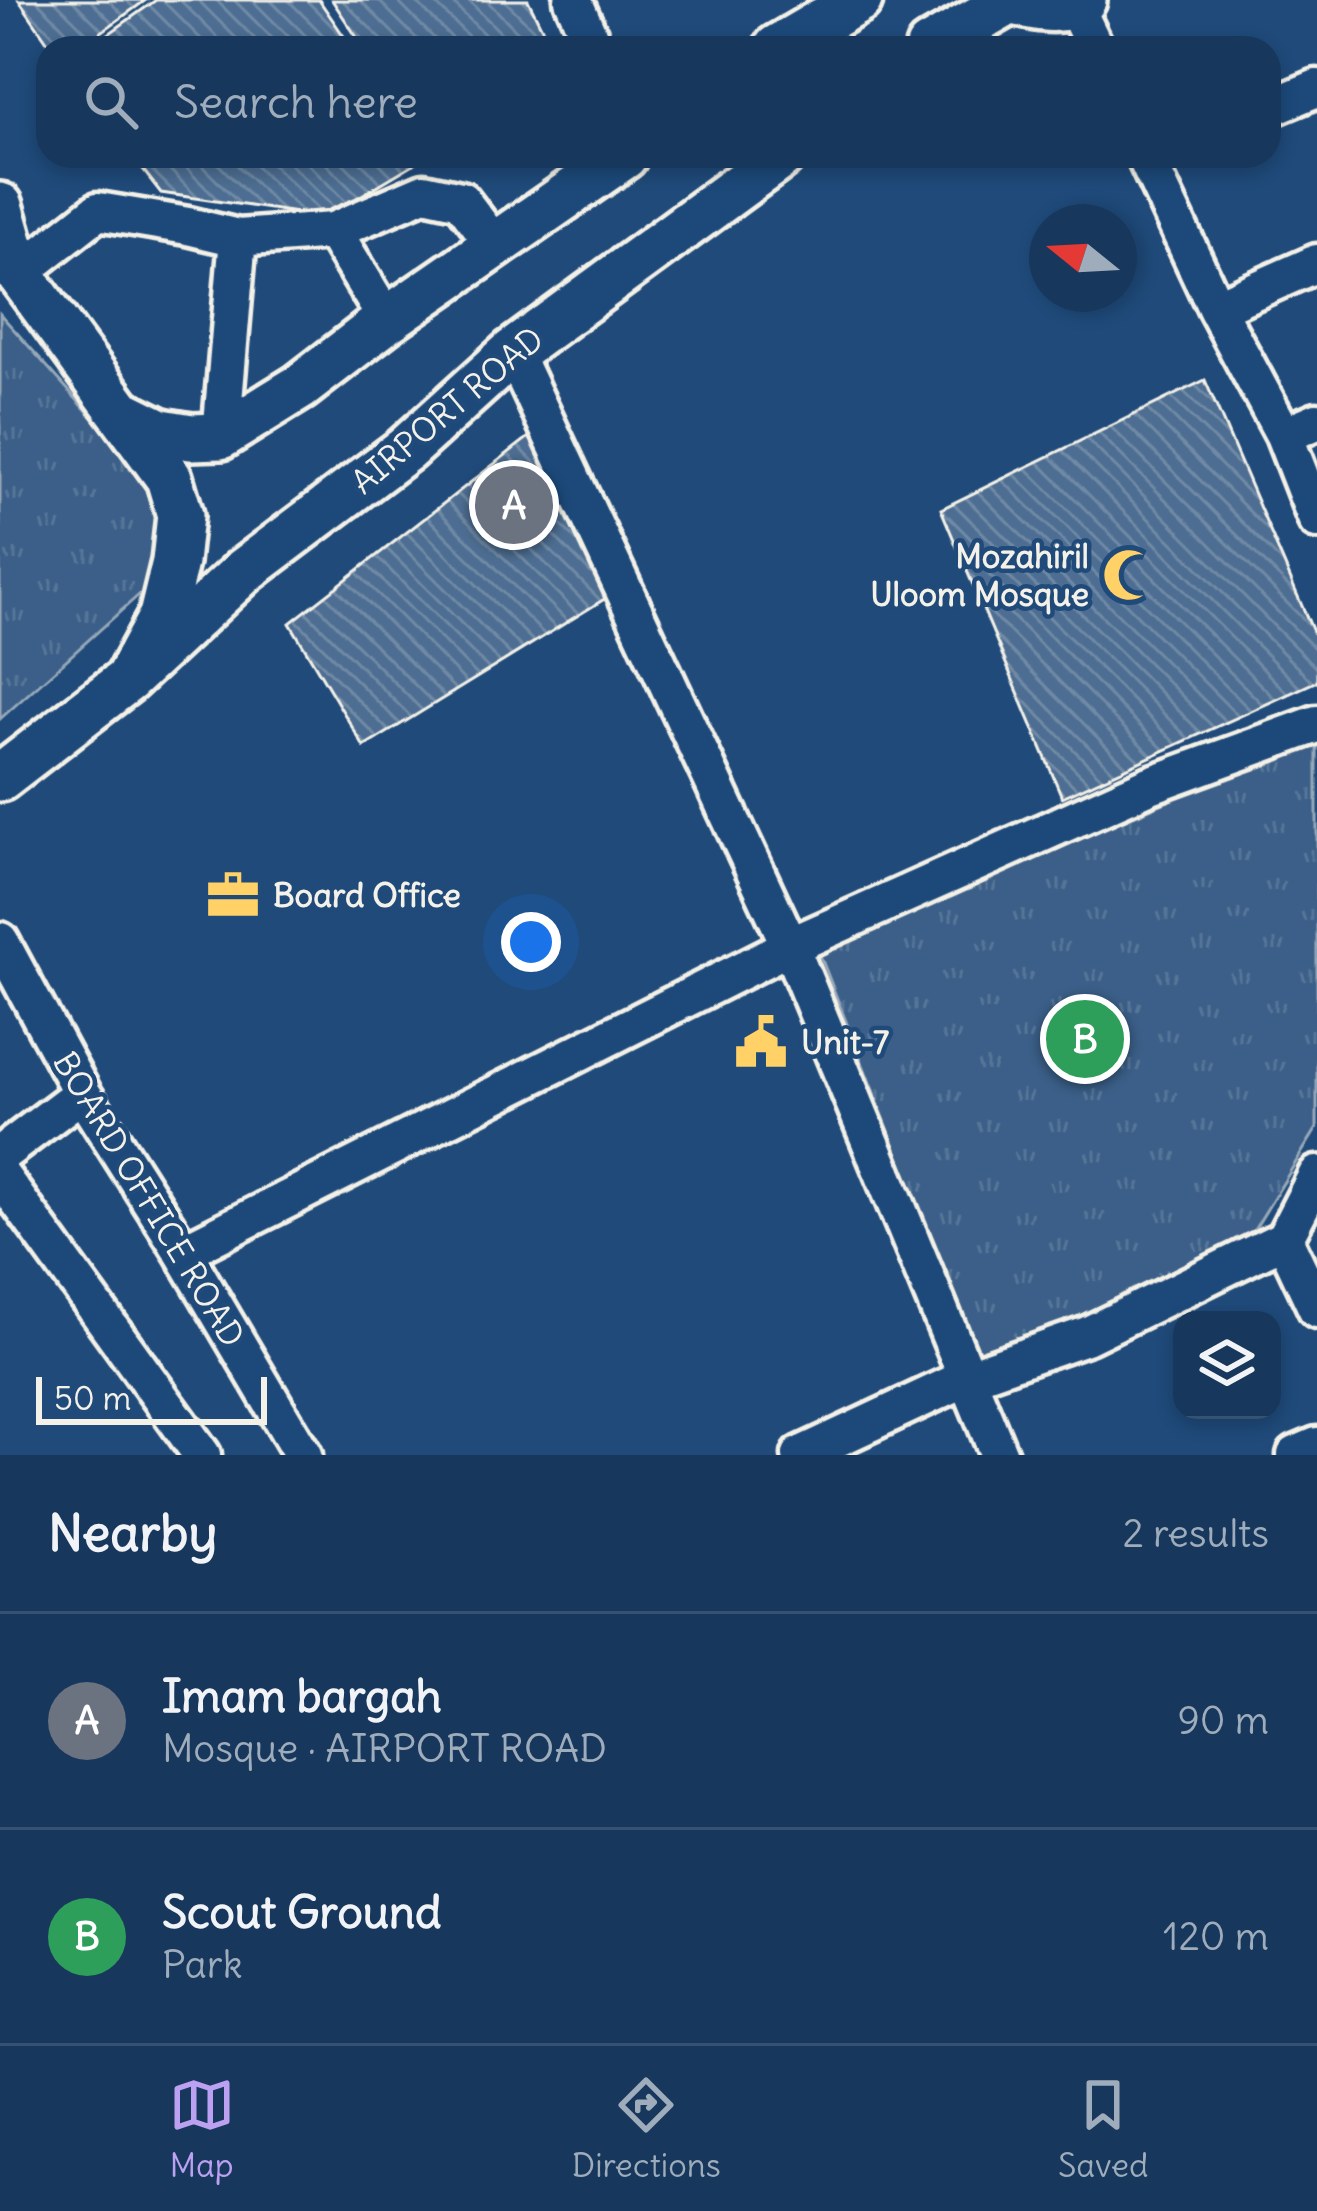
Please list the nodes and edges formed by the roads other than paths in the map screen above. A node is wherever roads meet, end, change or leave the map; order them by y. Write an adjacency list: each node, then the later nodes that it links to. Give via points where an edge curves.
1 (572, 0): 5 (street)
2 (859, 0): 6 (main road)
3 (1011, 0): 4 (main road, via 1038,9); 7 (main road)
4 (1079, 3): 8 (street)
5 (588, 36)
6 (797, 36)
7 (950, 36)
8 (1090, 36)
9 (1317, 88): 10 (street)
10 (1281, 103)
11 (607, 168): 17 (main road)
12 (765, 168): 22 (main road, AIRPORT ROAD)
13 (1152, 168): 20 (street)
14 (0, 206): 19 (main road)
15 (333, 231): 16 (street); 17 (street, via 424,192 461,200); 21 (street)
16 (238, 238): 19 (street, via 98,212); 25 (street)
17 (495, 245): 21 (main road)
18 (1317, 263): 20 (street)
19 (9, 265): 23 (main road)
20 (1216, 308): 24 (street)
21 (387, 320): 25 (main road)
22 (513, 352): 27 (main road, AIRPORT ROAD, via 406,449 244,571); 31 (street)
23 (121, 412): 25 (main road, via 161,432); 27 (main road, via 169,478 180,514 162,616)
24 (1301, 428): 26 (street)
25 (221, 436)
26 (1317, 520)
27 (127, 680): 29 (main road, AIRPORT ROAD)
28 (1317, 724): 31 (street, via 1150,785)
29 (0, 778)
30 (0, 941): 32 (street, BOARD OFFICE ROAD)
31 (790, 946): 37 (street); 39 (street)
32 (82, 1094): 33 (street); 37 (street, BOARD OFFICE ROAD)
33 (0, 1155)
34 (0, 1174): 41 (street)
35 (1317, 1175): 36 (street)
36 (1284, 1239): 38 (street); 39 (street, via 1088,1335)
37 (183, 1252): 42 (street, BOARD OFFICE ROAD)
38 (1317, 1309)
39 (968, 1377): 43 (street); 44 (street)
40 (1317, 1446): 45 (street)
41 (202, 1455)
42 (303, 1455)
43 (801, 1455)
44 (999, 1455)
45 (1296, 1455)

